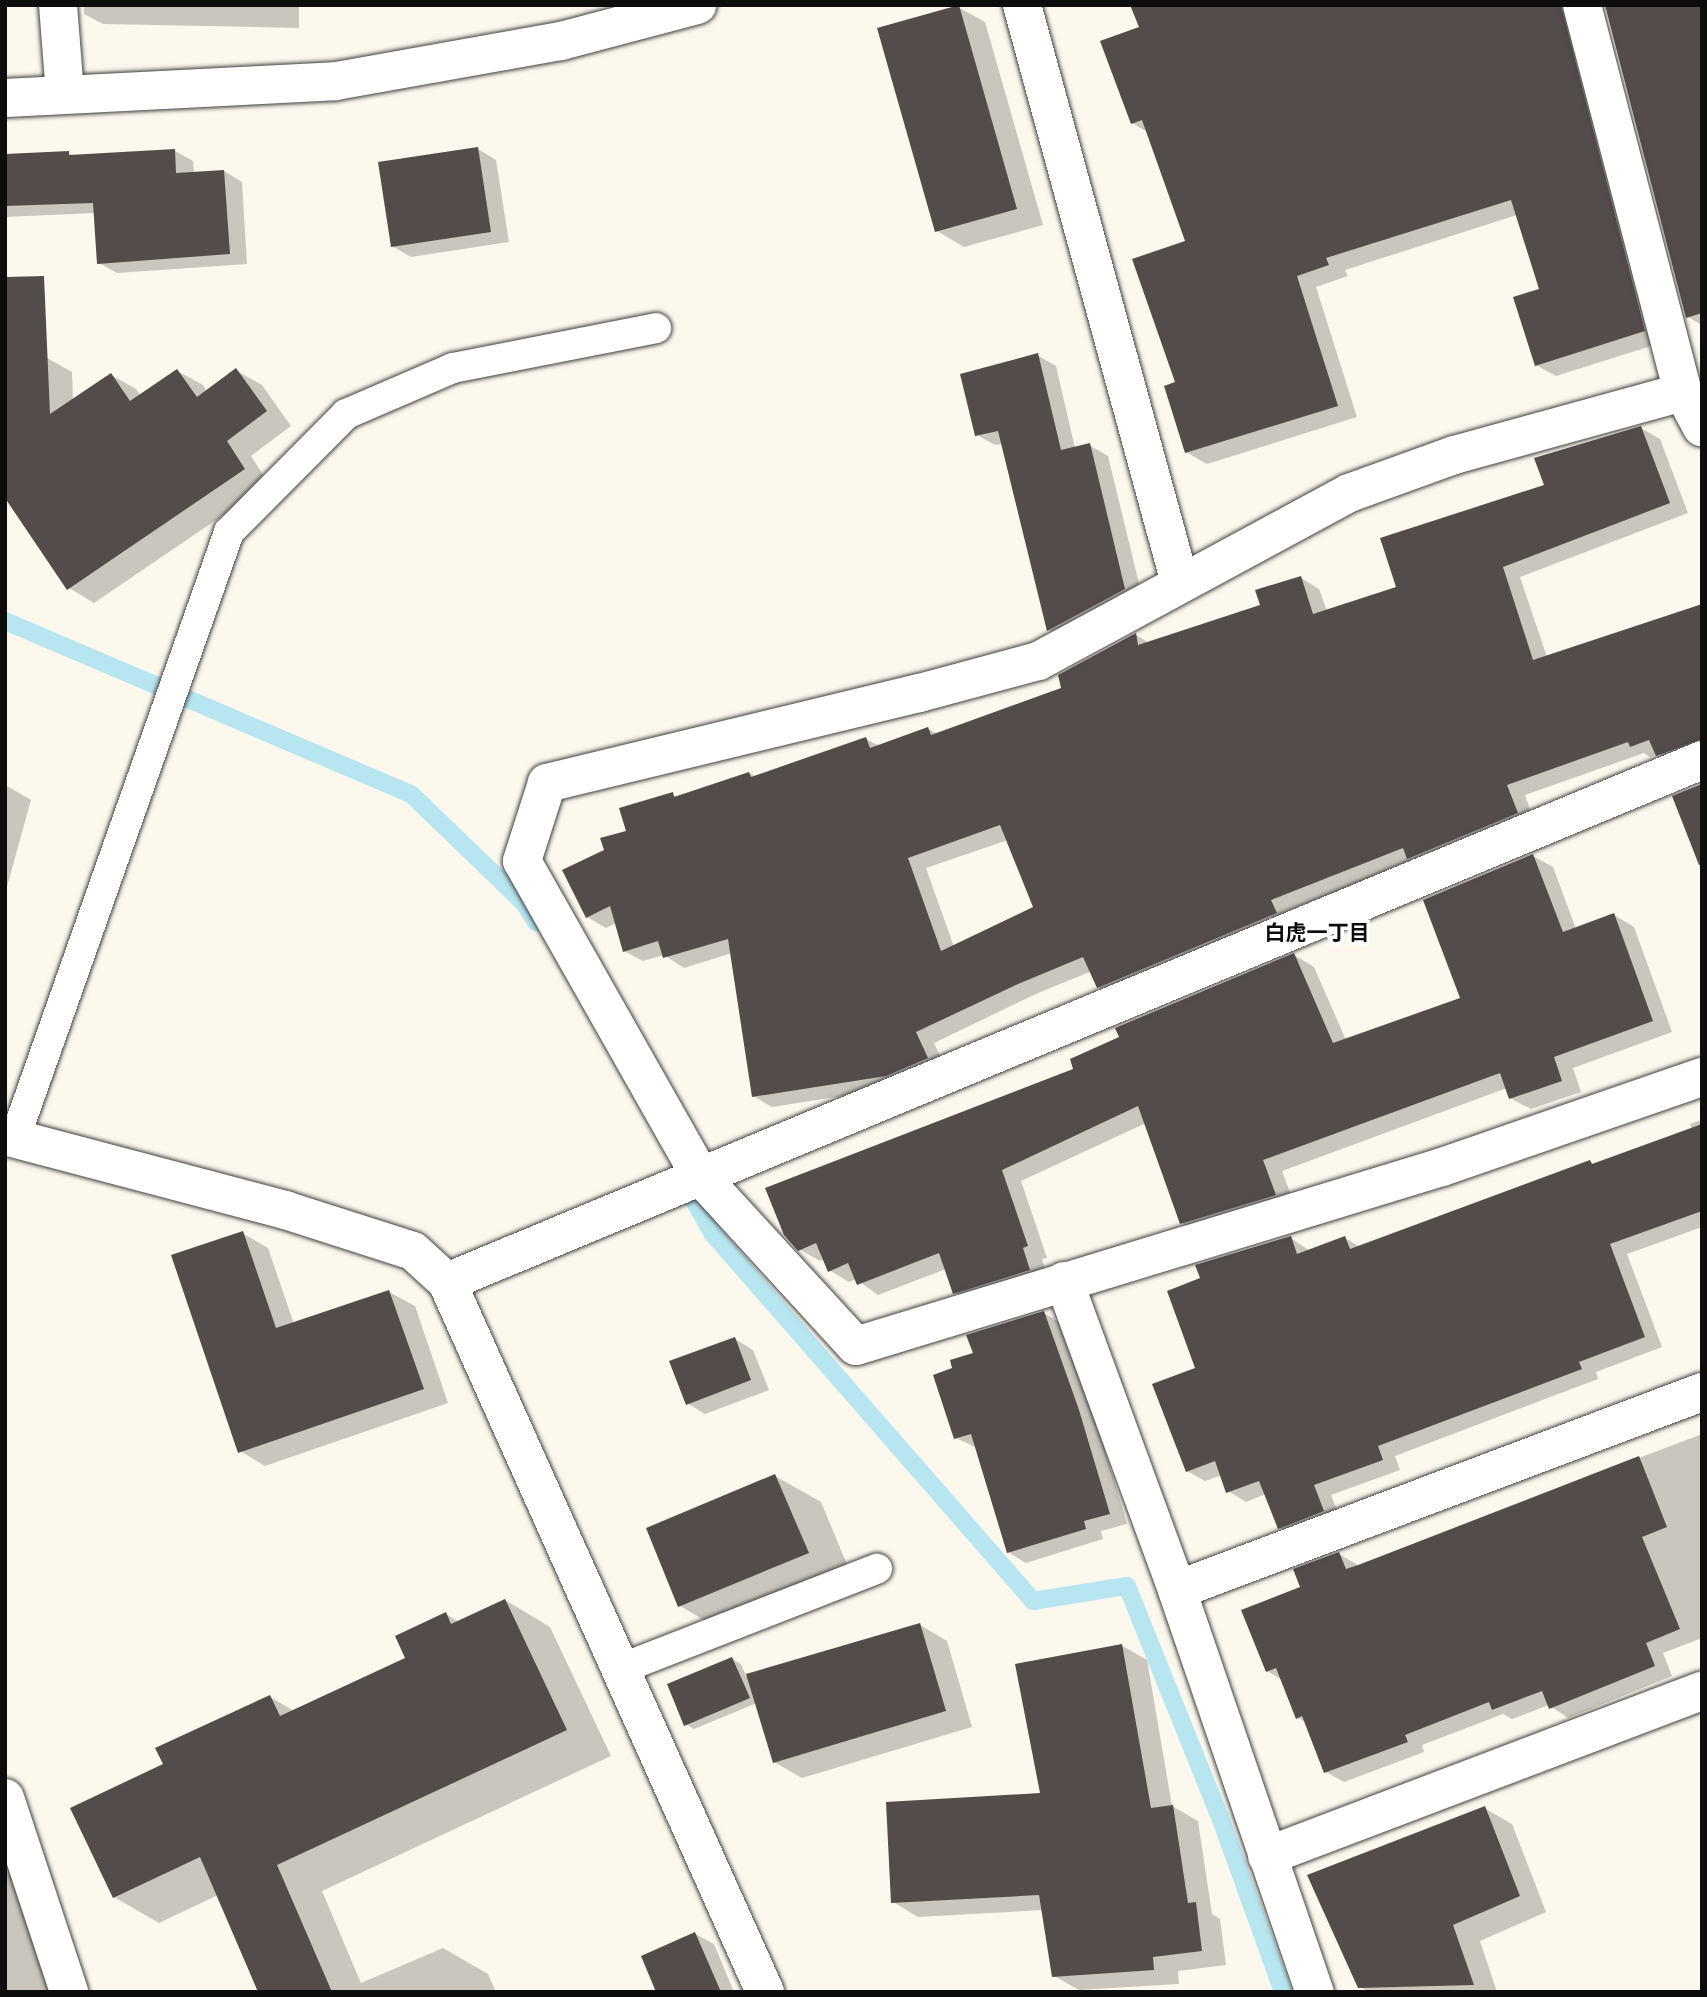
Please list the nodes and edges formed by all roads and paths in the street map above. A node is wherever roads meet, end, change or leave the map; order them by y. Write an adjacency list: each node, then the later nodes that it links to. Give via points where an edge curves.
1 (58, 5): 5 (street)
2 (697, 5): 5 (street, via 561,41 336,81)
3 (1022, 5): 10 (street)
4 (1582, 5): 8 (street)
5 (65, 94): 6 (street)
6 (5, 97)
7 (656, 328): 13 (lane, via 453,368 346,414 229,532)
8 (1684, 392): 9 (street); 10 (street, via 1454,455 1349,493)
9 (1702, 427)
10 (1180, 583): 14 (street, via 1038,661 547,783 522,861)
11 (1702, 760): 14 (street)
12 (1702, 1077): 15 (street, via 1442,1167)
13 (10, 1137): 16 (street, via 285,1210 413,1251)
14 (701, 1177): 15 (street, via 856,1346); 16 (street)
15 (1064, 1281): 19 (street)
16 (447, 1282): 20 (street)
17 (1702, 1392): 19 (street)
18 (877, 1569): 20 (lane)
19 (1177, 1590): 23 (street)
20 (620, 1669): 25 (street)
21 (1702, 1690): 23 (street)
22 (5, 1798): 24 (street)
23 (1267, 1856): 26 (street)
24 (69, 1992)
25 (765, 1992)
26 (1315, 1992)

